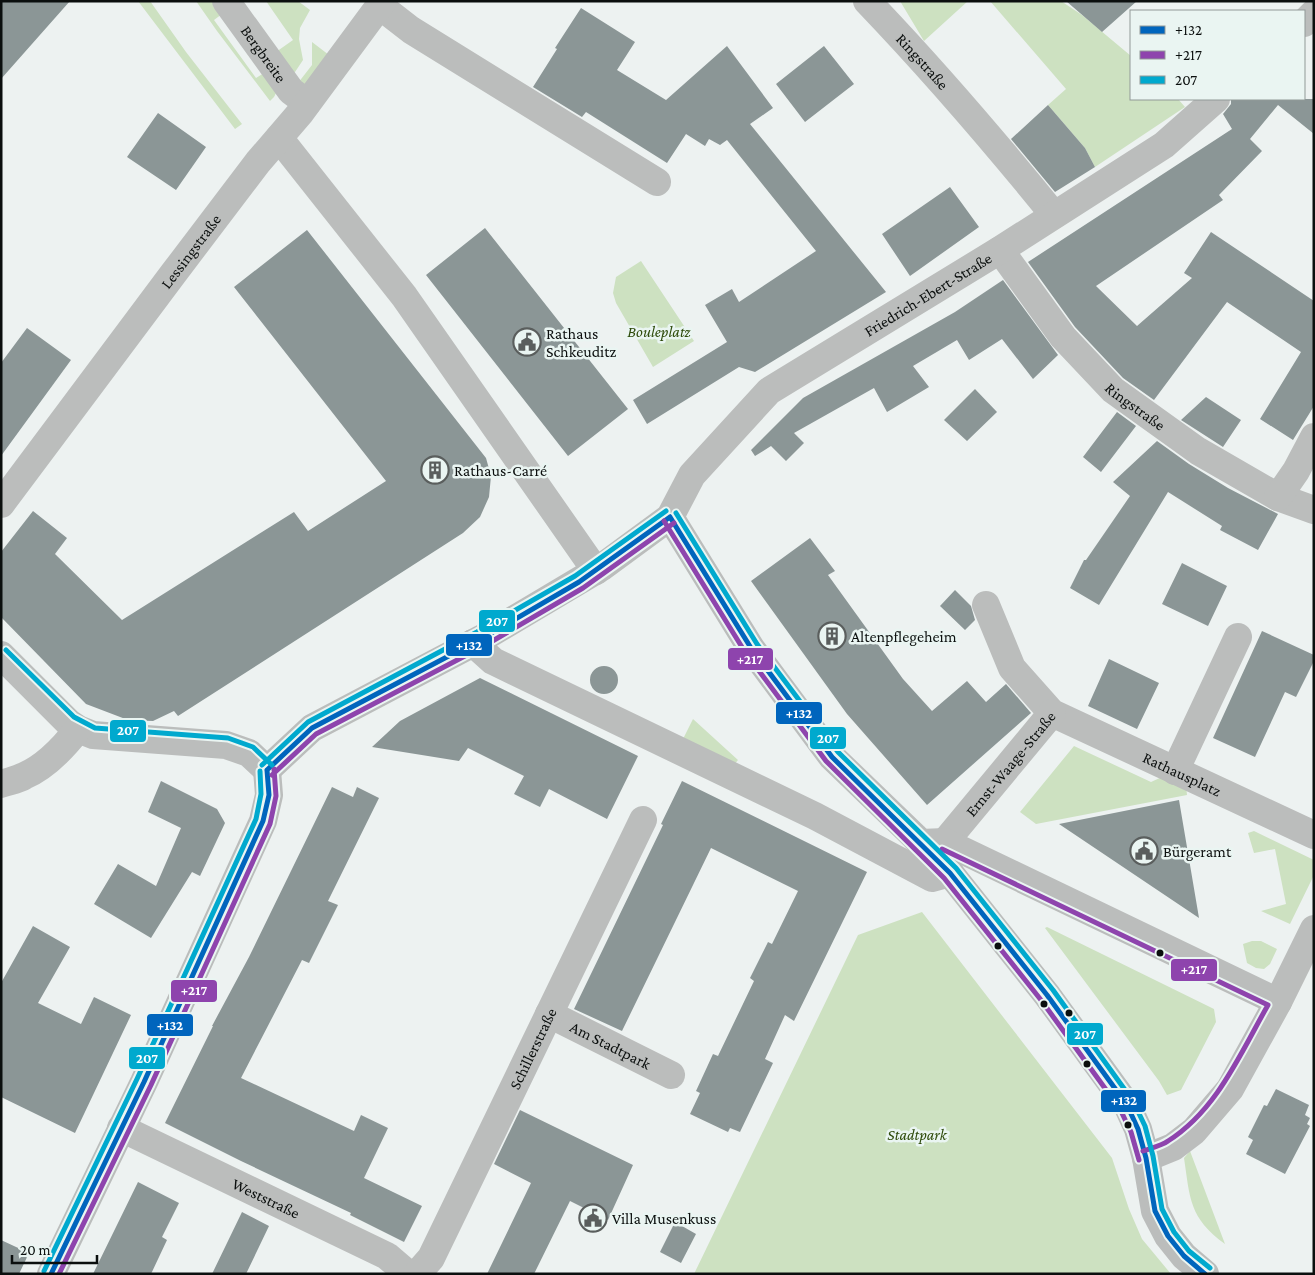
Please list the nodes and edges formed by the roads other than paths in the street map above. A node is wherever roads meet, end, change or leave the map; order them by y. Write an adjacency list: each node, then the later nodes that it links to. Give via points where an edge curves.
1 (226, 1): 9 (street, Bergbreite, via 291,92)
2 (867, 1): 12 (street, Ringstraße, via 927,55 996,134)
3 (1306, 1): 5 (street)
4 (381, 4): 9 (street, Lessingstraße); 11 (street, via 411,30)
5 (1314, 8)
6 (1314, 13): 7 (street)
7 (1305, 22)
8 (1215, 100): 12 (street, Friedrich-Ebert-Straße, via 1164,145)
9 (307, 103): 10 (street, Lessingstraße)
10 (278, 138): 16 (street, Lessingstraße); 19 (street, via 404,296)
11 (658, 182)
12 (1054, 215): 13 (street, Friedrich-Ebert-Straße)
13 (1000, 250): 15 (street, Ringstraße, via 1063,338 1113,390 1198,451); 18 (street, Friedrich-Ebert-Straße, via 769,391 692,475)
14 (1314, 437): 15 (street)
15 (1278, 497): 17 (street, Ringstraße)
16 (1, 504)
17 (1314, 510)
18 (670, 518): 19 (street); 31 (street, via 752,648 832,757)
19 (596, 571): 22 (street)
20 (986, 605): 24 (street, Ernst-Waage-Straße, via 1012,668)
21 (1238, 638): 27 (street)
22 (473, 643): 26 (street, via 312,728); 32 (street, via 493,661 815,816 932,878)
23 (1, 655): 25 (street)
24 (1052, 713): 27 (street, Rathausplatz); 31 (street, Ernst-Waage-Straße)
25 (78, 729): 26 (street, via 93,736 226,745 249,753); 28 (street, via 60,751 32,772)
26 (267, 770): 37 (street, via 269,795 263,821)
27 (1175, 771): 30 (street, Rathausplatz)
28 (1, 784)
29 (642, 820): 35 (street, Schillerstraße)
30 (1314, 835)
31 (933, 843): 32 (street); 34 (street)
32 (950, 873): 38 (street, via 1047,995 1127,1105)
33 (1314, 929): 34 (street)
34 (1278, 1002): 38 (street, via 1230,1088 1200,1124 1173,1147)
35 (549, 1014): 36 (street, Am Stadtpark); 41 (street, Schillerstraße, via 431,1258)
36 (671, 1075)
37 (121, 1128): 39 (street); 40 (street, Weststraße, via 387,1256)
38 (1146, 1158): 42 (street, via 1155,1211 1168,1236)
39 (51, 1274)
40 (408, 1274)
41 (416, 1274)
42 (1205, 1274)

